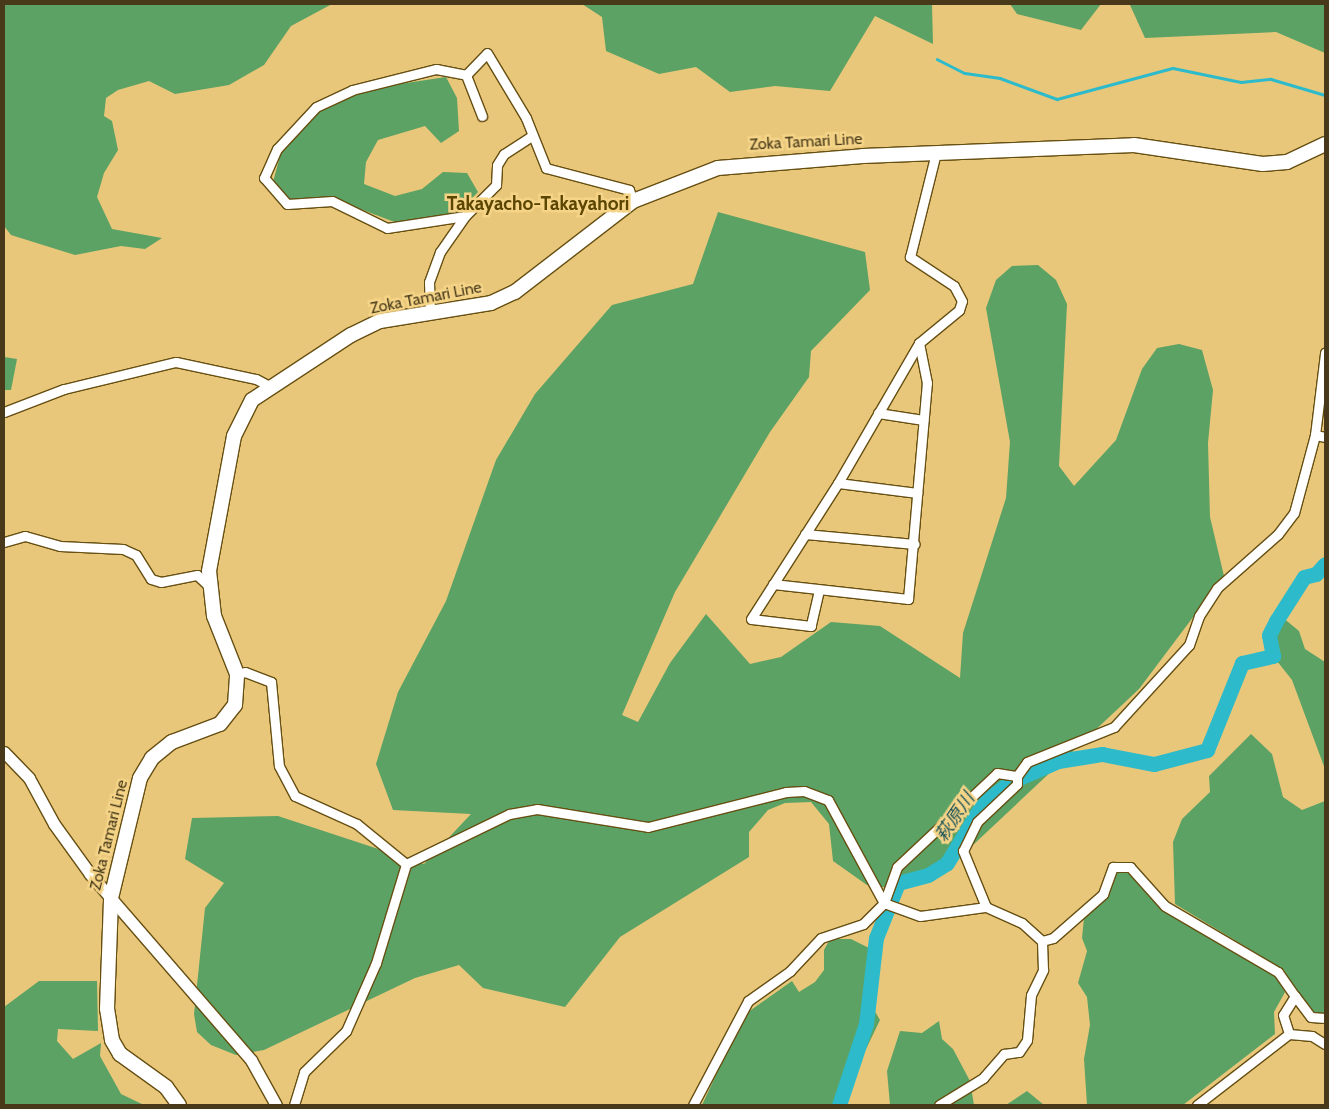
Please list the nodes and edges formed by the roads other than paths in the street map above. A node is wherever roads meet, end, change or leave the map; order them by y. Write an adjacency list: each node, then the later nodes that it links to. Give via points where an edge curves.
1 (466, 74): 2 (street); 3 (street, via 487,53); 7 (street, via 436,69 352,90 316,107 277,149 264,178 287,204 332,201 386,228)
2 (482, 116)
3 (532, 136): 6 (street, via 546,168 629,190); 7 (street, via 504,154 497,165 496,185)
4 (1325, 144): 5 (main road, Zoka Tamari Line, via 1287,162 1264,164 1134,145)
5 (936, 153): 6 (main road, Zoka Tamari Line, via 749,162 688,176); 9 (street, via 910,257 916,265 948,281 962,301 959,310)
6 (633, 201): 8 (main road, Zoka Tamari Line, via 515,292 491,303)
7 (465, 216): 8 (street, via 432,268)
8 (430, 311): 11 (main road, Zoka Tamari Line, via 372,324)
9 (919, 343): 13 (street); 14 (street, via 927,383)
10 (1325, 353): 15 (street)
11 (269, 386): 12 (street, via 256,379 176,362 64,389); 23 (main road, Zoka Tamari Line, via 252,400 234,436 212,540)
12 (4, 412)
13 (878, 413): 14 (street); 17 (street)
14 (923, 420): 18 (street)
15 (1315, 436): 16 (street); 27 (street, via 1294,513 1278,534 1217,588 1199,616 1190,645 1114,727 1049,750 1027,762)
16 (1325, 438)
17 (838, 483): 18 (street); 19 (street)
18 (917, 493): 21 (street)
19 (805, 534): 21 (street); 22 (street)
20 (4, 542): 23 (street, via 25,536 60,546 123,549 136,555 151,579 161,582 197,575)
21 (915, 544): 24 (street, via 908,599)
22 (773, 584): 24 (street); 24 (street, via 751,618 811,626)
23 (210, 586): 25 (main road, Zoka Tamari Line, via 214,616)
24 (819, 590)
25 (237, 674): 28 (street, via 244,672 271,682 279,766 295,796 357,824); 29 (main road, Zoka Tamari Line, via 235,705 228,716 162,748 140,778)
26 (4, 752): 29 (street, via 29,778 65,840)
27 (1017, 780): 30 (street, via 997,773 904,860); 31 (street, via 991,804 964,844)
28 (406, 864): 30 (street, via 509,814 537,810 648,827 684,821 768,796 804,791 828,800); 39 (street, via 376,963 346,1031 304,1072)
29 (110, 898): 37 (main road, Zoka Tamari Line, via 107,1009 112,1040 120,1054 166,1087); 38 (street, via 251,1060)
30 (884, 902): 31 (street, via 920,916); 40 (street, via 853,930 830,932 821,938 790,971 748,1001)
31 (986, 908): 32 (street, via 1022,924)
32 (1042, 941): 33 (street, via 1053,938 1093,904 1103,894 1113,867 1124,865 1137,873 1165,906 1278,972); 41 (street, via 1042,970 1031,995 1027,1040 1019,1052 1004,1054 978,1082)
33 (1295, 996): 34 (street, via 1311,1017); 35 (street, via 1283,1015)
34 (1325, 1018)
35 (1289, 1034): 36 (street); 42 (street)
36 (1324, 1041)
37 (179, 1105)
38 (276, 1105)
39 (294, 1105)
40 (694, 1105)
41 (939, 1105)
42 (1197, 1105)

